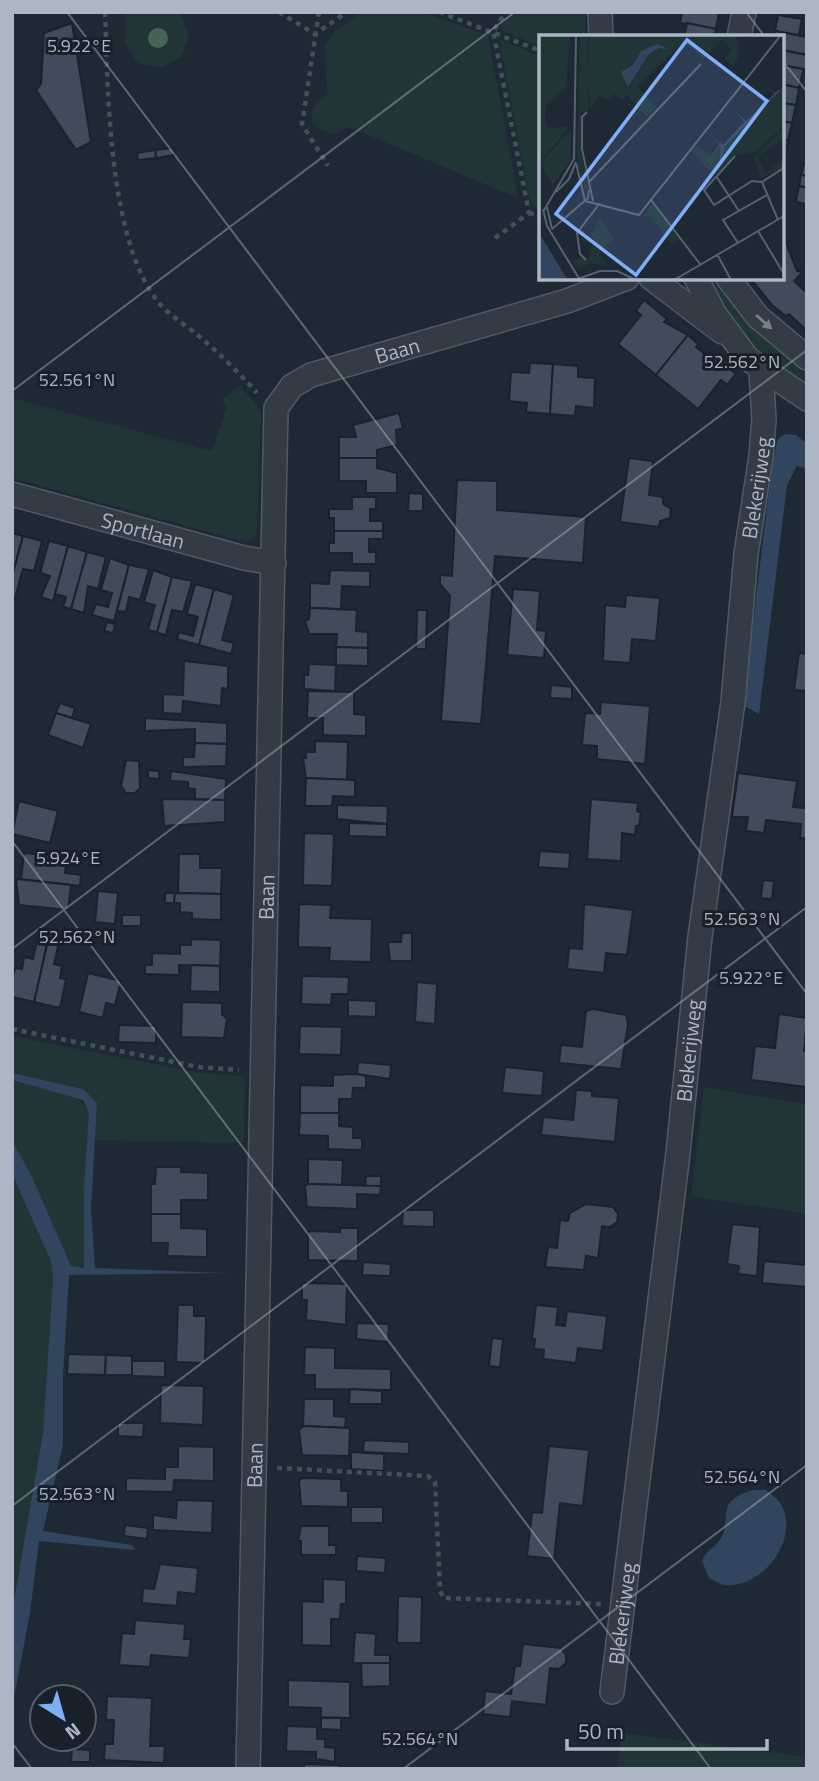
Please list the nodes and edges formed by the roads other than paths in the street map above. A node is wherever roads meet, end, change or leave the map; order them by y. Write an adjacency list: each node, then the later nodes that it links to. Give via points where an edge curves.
1 (600, 12): 3 (street)
2 (744, 12): 4 (street)
3 (601, 35)
4 (739, 35)
5 (618, 280): 9 (street, Baan)
6 (654, 280): 10 (street)
7 (697, 280): 10 (street)
8 (730, 280): 11 (street, one-way to 11, via 758,317)
9 (589, 286): 15 (street, Baan, via 311,375 292,386 276,408)
10 (730, 338): 12 (street)
11 (807, 358)
12 (761, 371): 13 (street); 16 (street, Blekerijweg, via 761,456)
13 (807, 399)
14 (12, 494): 15 (street, Sportlaan)
15 (274, 563): 17 (street, Baan)
16 (612, 1692)
17 (248, 1769)

